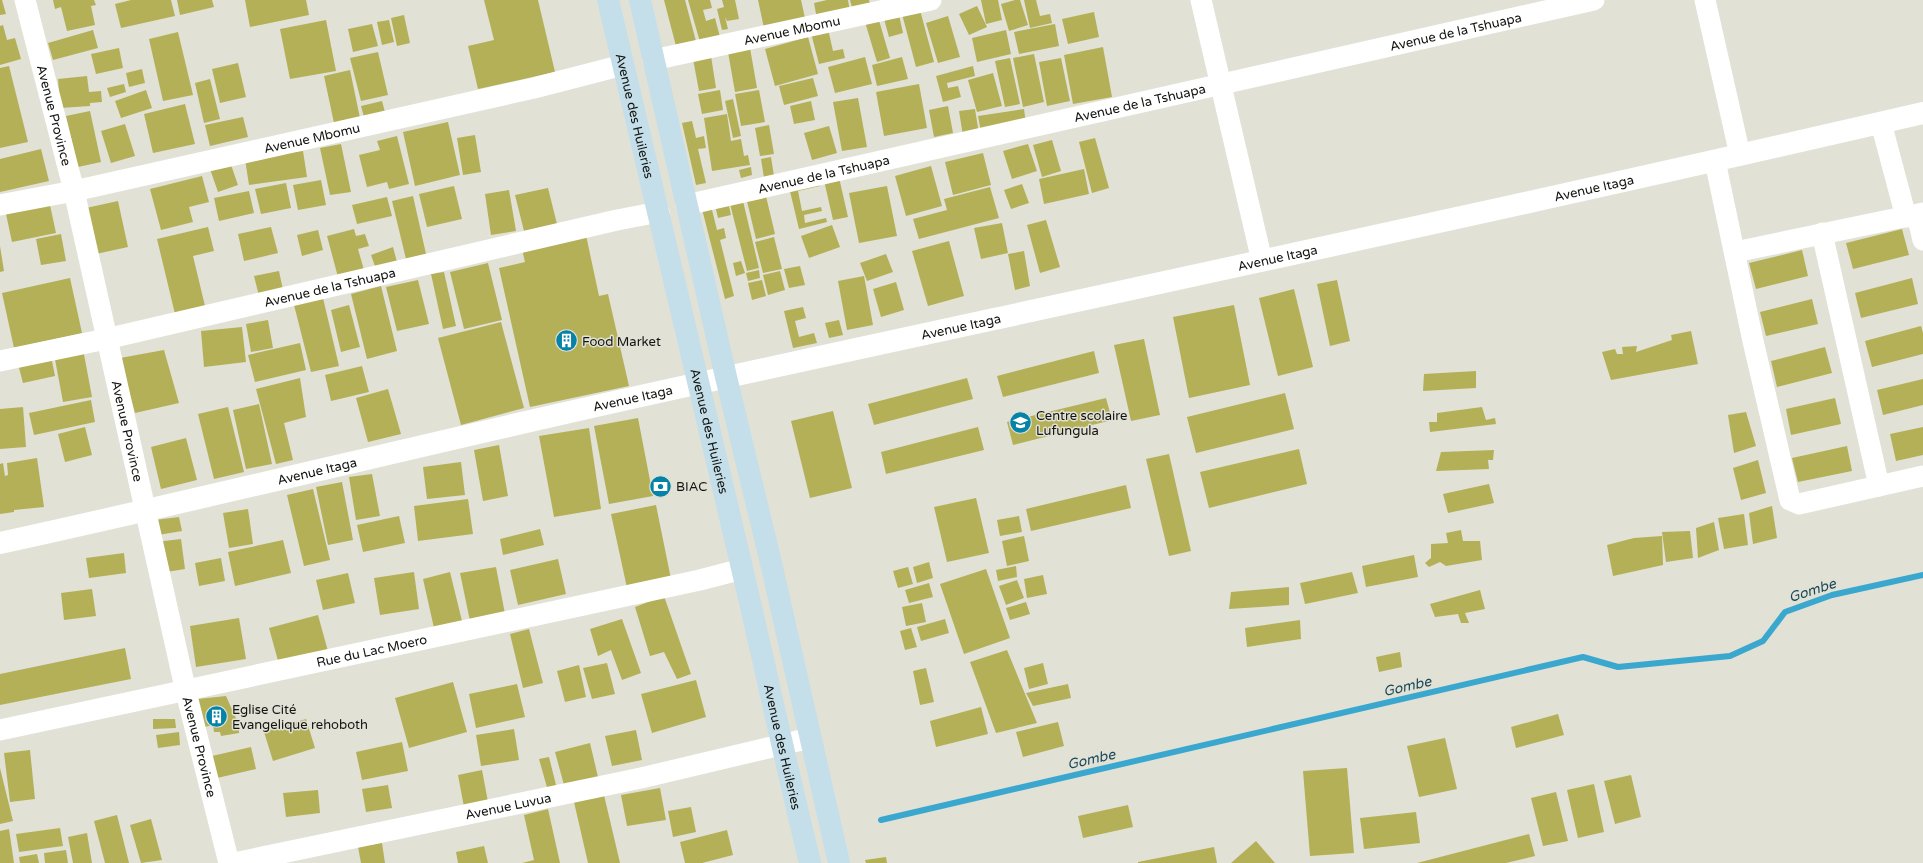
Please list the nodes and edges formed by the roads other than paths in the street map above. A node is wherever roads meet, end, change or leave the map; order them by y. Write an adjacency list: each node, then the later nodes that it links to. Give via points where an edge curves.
1 (25, 0): 15 (street, Avenue Province)
2 (608, 0): 9 (main road, Avenue des Huileries)
3 (640, 0): 8 (main road)
4 (931, 0): 8 (street, Avenue Mbomu)
5 (1201, 0): 10 (street)
6 (1594, 0): 10 (street, Avenue de la Tshuapa)
7 (1705, 0): 13 (street)
8 (653, 60): 17 (main road)
9 (623, 65): 15 (street, Avenue Mbomu, via 526,90); 18 (main road, Avenue des Huileries)
10 (1221, 84): 17 (street, Avenue de la Tshuapa); 23 (street)
11 (1923, 113): 12 (street, Avenue Itaga)
12 (1881, 123): 13 (street, Avenue Itaga); 19 (street)
13 (1740, 155): 14 (street, Avenue Itaga)
14 (1715, 161): 22 (street); 23 (street, Avenue Itaga)
15 (74, 190): 16 (street, Avenue Mbomu); 24 (street, Avenue Province)
16 (0, 205)
17 (686, 205): 26 (main road)
18 (659, 212): 24 (street, Avenue de la Tshuapa); 27 (main road, Avenue des Huileries)
19 (1915, 215): 20 (street); 21 (street)
20 (1822, 233): 22 (street); 29 (street)
21 (1923, 240)
22 (1735, 252): 29 (street, via 1790,500 1799,504)
23 (1262, 260): 26 (street, Avenue Itaga)
24 (106, 339): 25 (street, Avenue de la Tshuapa); 30 (street, Avenue Province)
25 (0, 361)
26 (726, 377): 27 (street, Avenue Itaga); 35 (main road)
27 (698, 384): 30 (street, Avenue Itaga); 32 (main road, Avenue des Huileries)
28 (1923, 476): 29 (street)
29 (1879, 486)
30 (145, 512): 31 (street, Avenue Itaga); 33 (street, Avenue Province)
31 (0, 543)
32 (742, 568): 33 (street, Rue du Lac Moero, via 700,580); 36 (main road, Avenue des Huileries)
33 (186, 692): 34 (street, Rue du Lac Moero); 37 (street, Avenue Province)
34 (0, 730)
35 (810, 738): 36 (street, Avenue Luvua); 40 (main road)
36 (781, 745): 38 (street, Avenue Luvua, via 626,781); 39 (main road, Avenue des Huileries)
37 (229, 863)
38 (234, 863)
39 (810, 863)
40 (839, 863)

